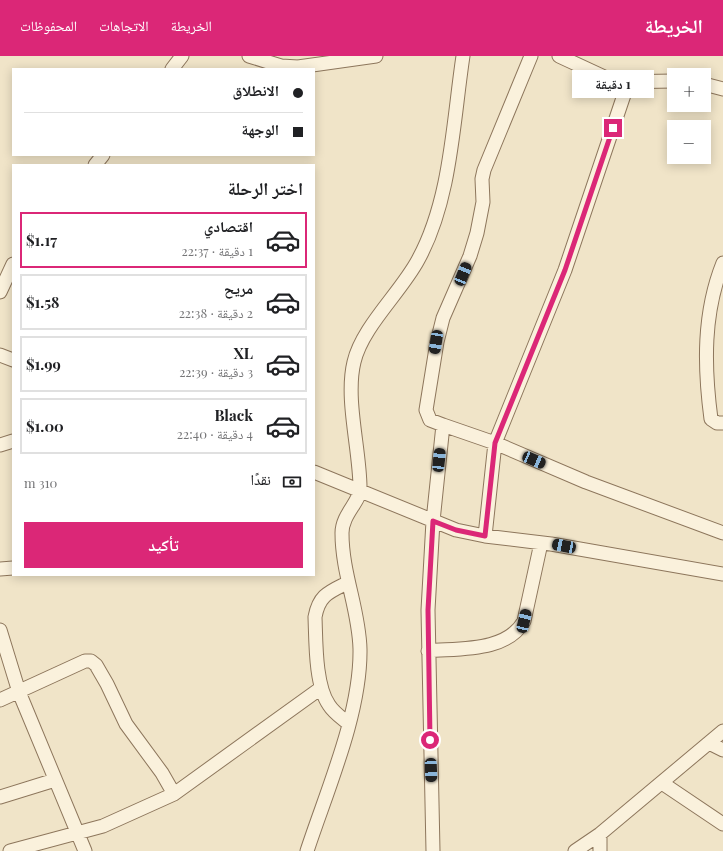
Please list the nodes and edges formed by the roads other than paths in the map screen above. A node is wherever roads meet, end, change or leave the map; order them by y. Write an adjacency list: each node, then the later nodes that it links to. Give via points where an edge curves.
1 (182, 56): 7 (street)
2 (249, 56): 3 (street, via 281,66 298,67)
3 (376, 56)
4 (462, 56): 27 (street, via 444,192 418,259 378,316 354,362 352,410 358,447)
5 (531, 56): 22 (street, via 484,170 483,202 475,238 436,342 426,410 430,420)
6 (558, 56): 9 (street, via 607,80)
7 (173, 68)
8 (667, 81): 9 (street)
9 (628, 83): 24 (street, via 565,270)
10 (711, 86): 11 (street)
11 (723, 89)
12 (102, 156): 13 (street)
13 (96, 164)
14 (723, 263): 21 (street, via 714,287 705,360 711,419 717,424)
15 (12, 265): 17 (street)
16 (12, 266): 18 (street)
17 (0, 275)
18 (0, 292)
19 (0, 355): 20 (street)
20 (12, 360)
21 (723, 423)
22 (443, 425): 24 (street); 28 (street)
23 (12, 441): 25 (street)
24 (495, 443): 29 (street, via 586,482); 30 (street)
25 (0, 445)
26 (315, 472): 27 (street)
27 (360, 491): 28 (street); 35 (street, via 342,526)
28 (433, 521): 30 (street, via 456,530); 37 (street)
29 (723, 533)
30 (485, 536): 31 (street)
31 (541, 543): 34 (street); 37 (street, via 524,621 520,628 510,637 480,647)
32 (0, 568): 33 (street)
33 (12, 568)
34 (723, 574)
35 (347, 583): 38 (street, via 325,595 317,606 316,640); 41 (street, via 357,621 360,648 360,664)
36 (0, 630): 39 (street)
37 (428, 651): 55 (street)
38 (321, 688): 41 (street, via 334,712); 47 (street)
39 (19, 692): 40 (street); 45 (street); 47 (street, via 85,661 91,661 107,684 126,724)
40 (0, 700)
41 (349, 724): 54 (street)
42 (723, 731): 43 (street)
43 (709, 743): 44 (street); 46 (street)
44 (723, 750)
45 (55, 780): 48 (street); 50 (street)
46 (662, 783): 49 (street); 51 (street)
47 (174, 794): 50 (street, via 103,826)
48 (0, 797)
49 (723, 824)
50 (77, 833): 52 (street); 53 (street)
51 (600, 834): 56 (street); 57 (street)
52 (10, 851)
53 (85, 851)
54 (307, 851)
55 (433, 851)
56 (575, 851)
57 (600, 851)

